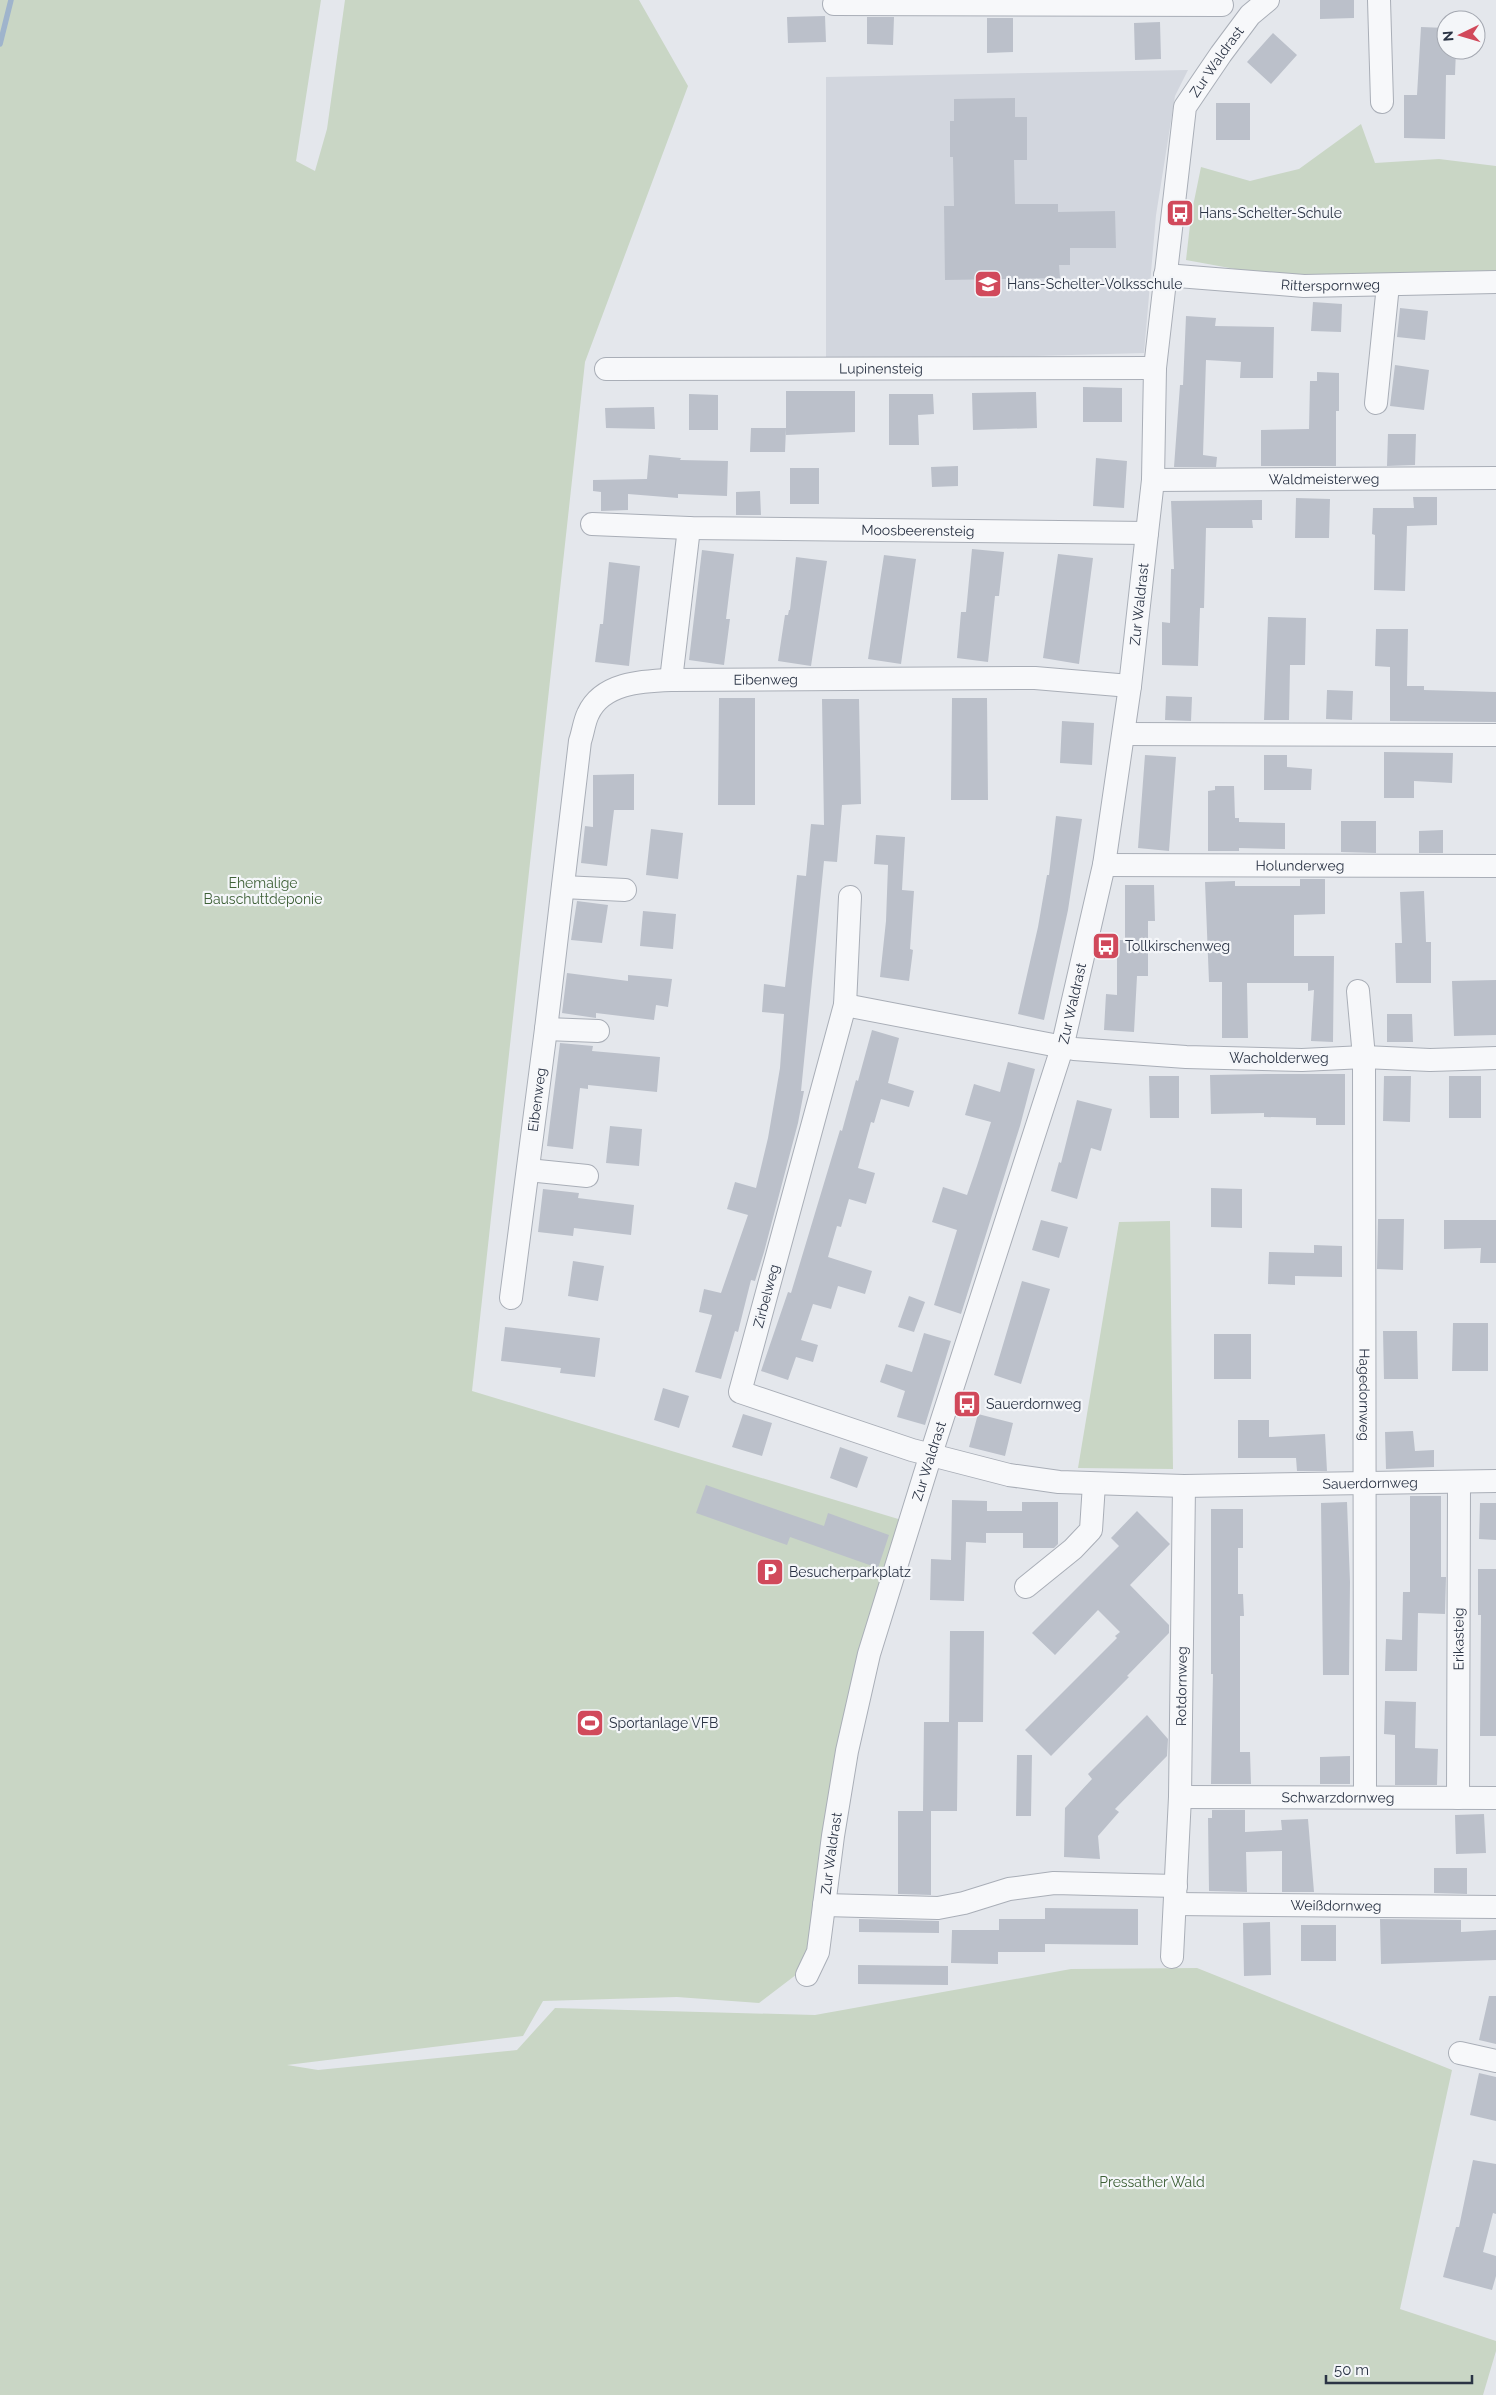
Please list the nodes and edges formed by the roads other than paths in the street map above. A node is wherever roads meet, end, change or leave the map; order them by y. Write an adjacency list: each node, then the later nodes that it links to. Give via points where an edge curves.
1 (1268, 0): 5 (street, Zur Waldrast)
2 (1379, 0): 6 (street)
3 (1222, 2): 4 (street); 5 (street)
4 (834, 4)
5 (1250, 15): 7 (street, Zur Waldrast, via 1185,107)
6 (1382, 102)
7 (1165, 275): 9 (street, Ritterspornweg, via 1304,286); 10 (street, Zur Waldrast)
8 (1496, 282): 9 (street, Ritterspornweg)
9 (1388, 285): 12 (street)
10 (1155, 368): 11 (street, Lupinensteig); 14 (street, Zur Waldrast)
11 (606, 369)
12 (1376, 403)
13 (1496, 478): 14 (street, Waldmeisterweg)
14 (1152, 480): 17 (street, Zur Waldrast)
15 (592, 524): 16 (street, Moosbeerensteig)
16 (689, 528): 17 (street, Moosbeerensteig); 18 (street)
17 (1147, 533): 19 (street, Zur Waldrast)
18 (671, 680): 19 (street, Eibenweg, via 1034,678); 24 (street, Eibenweg, via 641,681 618,688 604,694 588,714 580,741)
19 (1130, 686): 20 (street, Zur Waldrast)
20 (1124, 734): 21 (street); 22 (street, Zur Waldrast)
21 (1496, 735)
22 (1104, 864): 23 (street, Holunderweg); 31 (street, Zur Waldrast)
23 (1496, 866)
24 (563, 887): 25 (street); 29 (street, Eibenweg)
25 (625, 890)
26 (850, 897): 28 (street, Zirbelweg)
27 (1358, 991): 32 (street, Hagedornweg)
28 (845, 1006): 31 (street); 37 (street, Zirbelweg, via 740,1392)
29 (546, 1030): 30 (street); 34 (street, Eibenweg)
30 (598, 1031)
31 (1062, 1048): 32 (street, Wacholderweg, via 1186,1058 1302,1060); 37 (street, Zur Waldrast)
32 (1364, 1057): 33 (street, Wacholderweg); 40 (street, Hagedornweg)
33 (1496, 1058)
34 (528, 1170): 35 (street); 36 (street, Eibenweg)
35 (587, 1176)
36 (511, 1298)
37 (931, 1454): 41 (street, Sauerdornweg, via 1009,1475); 49 (street, Zur Waldrast, via 869,1654 847,1751)
38 (1496, 1481): 39 (street, Sauerdornweg)
39 (1459, 1482): 40 (street, Sauerdornweg); 46 (street, Erikasteig)
40 (1364, 1483): 42 (street, Sauerdornweg); 45 (street, Hagedornweg)
41 (1094, 1484): 42 (street, Sauerdornweg); 43 (street, via 1090,1530 1073,1549)
42 (1184, 1486): 44 (street, Rotdornweg)
43 (1026, 1587)
44 (1180, 1797): 45 (street, Schwarzdornweg); 48 (street, Rotdornweg)
45 (1365, 1797): 46 (street, Schwarzdornweg)
46 (1458, 1798): 47 (street, Schwarzdornweg)
47 (1496, 1798)
48 (1176, 1895): 49 (street, via 1054,1883 1009,1889 938,1908); 50 (street, Weißdornweg); 51 (street, Rotdornweg)
49 (824, 1905): 52 (street, Zur Waldrast, via 818,1952)
50 (1496, 1907)
51 (1172, 1958)
52 (807, 1975)
53 (1460, 2053): 54 (street)
54 (1496, 2061)

